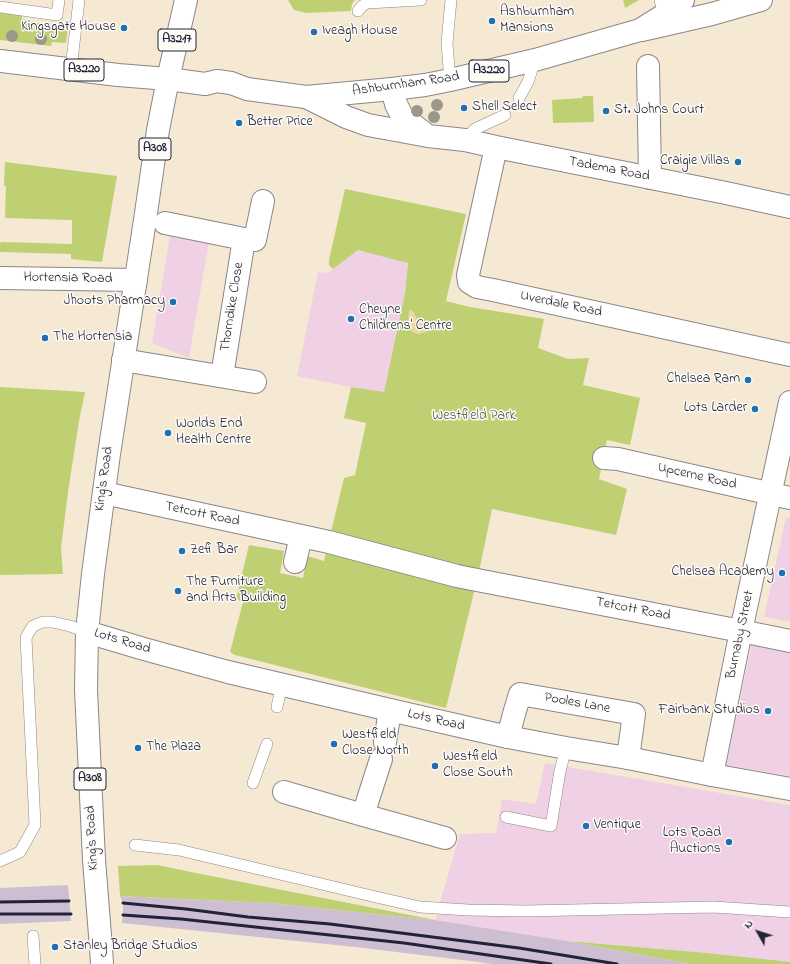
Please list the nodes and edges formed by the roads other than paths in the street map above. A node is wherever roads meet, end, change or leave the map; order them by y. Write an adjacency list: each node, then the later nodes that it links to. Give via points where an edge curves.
1 (60, 0): 8 (lane, via 57,15)
2 (79, 0): 15 (lane)
3 (186, 0): 16 (main road, King's Road / A3217)
4 (421, 0): 10 (lane, via 367,4)
5 (451, 0): 17 (lane, via 447,43)
6 (683, 0): 9 (main road, A3220)
7 (745, 2): 11 (main road, Ashburnham Road, via 712,14)
8 (0, 7)
9 (662, 7): 11 (main road, Ashburnham Road / A3220)
10 (358, 11)
11 (640, 30): 12 (main road, Ashburnham Road / A3220)
12 (535, 60): 17 (main road, Ashburnham Road / A3220); 20 (lane, via 528,82)
13 (0, 61): 15 (main road, A3220)
14 (648, 66): 25 (main road)
15 (71, 69): 16 (main road, A3220)
16 (168, 79): 19 (main road, Ashburnham Road / A3220, via 205,84 217,81 231,83 247,90); 31 (main road, King's Road / A308)
17 (450, 80): 18 (main road, Ashburnham Road / A3220)
18 (392, 89): 19 (main road, Ashburnham Road / A3220); 22 (main road, via 402,116)
19 (306, 97): 22 (main road, Tadema Road, via 368,125)
20 (519, 98)
21 (505, 115): 23 (lane, via 475,129)
22 (428, 136): 23 (main road, Tadema Road)
23 (465, 140): 24 (main road, Tadema Road)
24 (496, 147): 25 (main road, Tadema Road); 32 (main road, Uverdale Road, via 468,274 469,282 477,287)
25 (650, 178): 27 (main road, Tadema Road)
26 (263, 201): 29 (main road, via 255,240)
27 (790, 207)
28 (165, 223): 29 (main road)
29 (244, 239): 34 (main road, Thorndike Close)
30 (0, 278): 31 (main road, Hortensia Road)
31 (136, 280): 33 (main road, King's Road / A308)
32 (790, 355)
33 (123, 360): 34 (main road); 38 (main road, King's Road / A308)
34 (222, 376): 35 (main road)
35 (255, 382)
36 (790, 402): 39 (main road, Burnaby Street)
37 (604, 458): 39 (main road, Upcerne Road)
38 (104, 493): 40 (main road, Tetcott Road); 43 (main road, King's Road / A308)
39 (780, 496): 42 (main road, Burnaby Street)
40 (301, 536): 41 (main road); 42 (main road, Tetcott Road, via 457,576)
41 (295, 562)
42 (742, 631): 44 (main road, Tetcott Road); 52 (main road, Burnaby Street)
43 (87, 632): 45 (main road, Lots Road, via 221,670); 60 (lane, via 64,624 43,622 33,626 26,638 35,824 20,852); 63 (main road, King's Road / A308, bridge, via 86,698)
44 (790, 641)
45 (282, 684): 46 (lane); 47 (main road, Lots Road)
46 (277, 707)
47 (390, 710): 48 (main road, Lots Road); 56 (main road, via 383,750)
48 (508, 737): 50 (main road, Lots Road); 51 (main road, Pooles Lane, via 520,694 634,714)
49 (267, 744): 53 (lane)
50 (566, 748): 51 (main road, Lots Road); 57 (lane, via 551,826)
51 (628, 758): 52 (main road, Lots Road)
52 (712, 775): 54 (main road, Lots Road)
53 (253, 782)
54 (790, 789)
55 (284, 792): 56 (main road)
56 (363, 815): 58 (main road)
57 (506, 817)
58 (445, 838)
59 (136, 845): 61 (lane, via 179,850 420,907 573,911 713,907)
60 (0, 862)
61 (790, 912)
62 (33, 936): 64 (lane)
63 (101, 956)
64 (35, 964)

